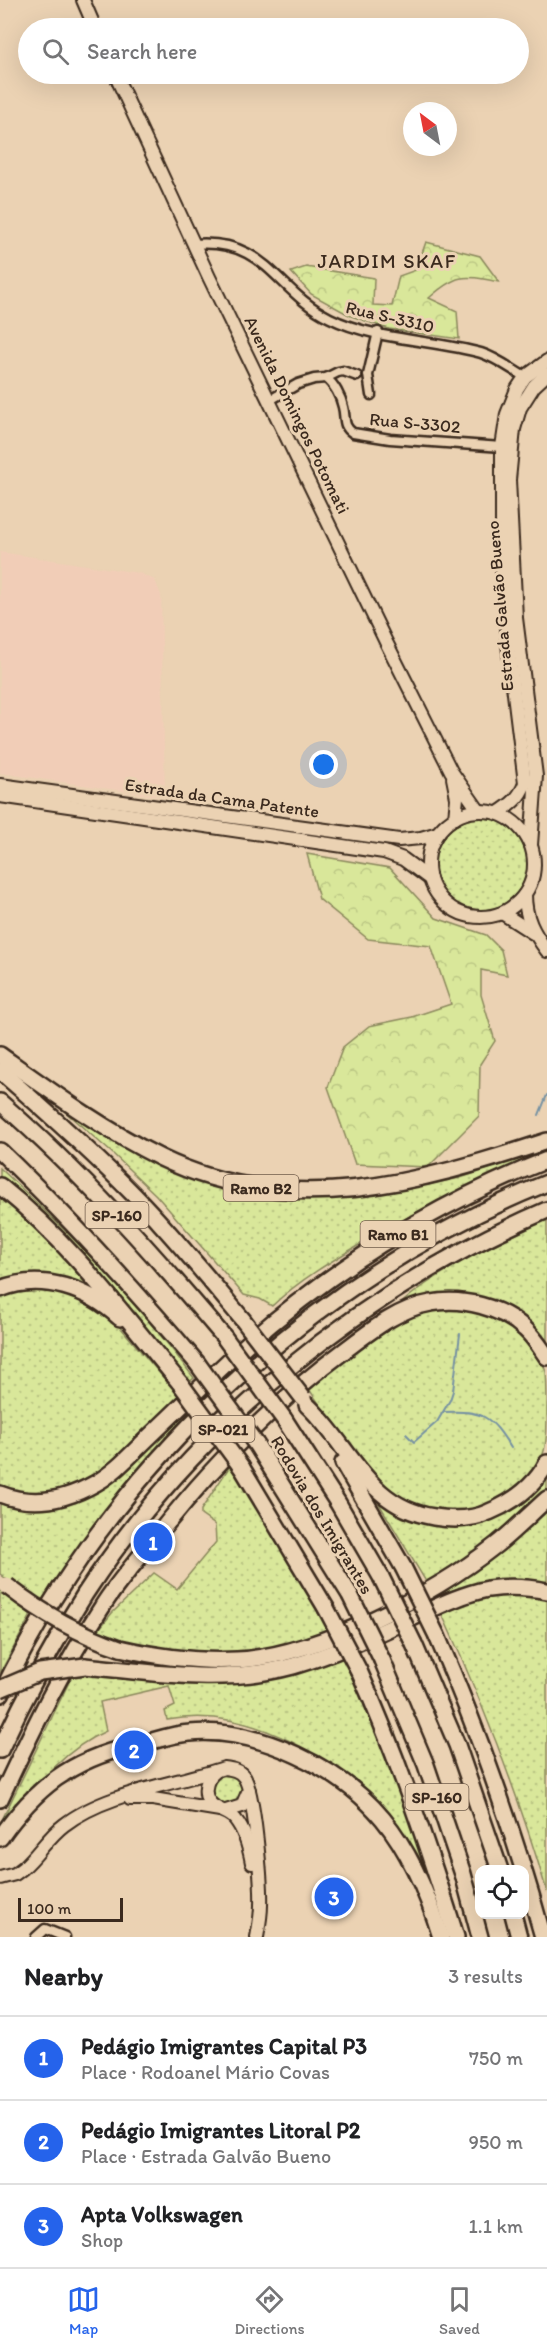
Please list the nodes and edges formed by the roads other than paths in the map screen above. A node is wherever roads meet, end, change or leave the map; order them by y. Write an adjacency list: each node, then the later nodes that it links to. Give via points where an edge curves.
1 (83, 0): 2 (main road)
2 (91, 18)
3 (120, 84): 4 (main road, Avenida Domingos Potomati)
4 (194, 244): 5 (street, Rua S-3310, via 213,243 250,253 325,316); 12 (main road, Avenida Domingos Potomati)
5 (378, 332): 10 (street, Rua S-3310, via 481,353); 11 (street, via 368,375)
6 (547, 361): 10 (main road, Estrada Galvão Bueno)
7 (547, 374): 21 (main road, Estrada Galvão Bueno, via 520,408 513,429 509,480 516,618 536,776)
8 (357, 376): 9 (street, via 343,371)
9 (326, 378): 12 (street, via 298,384); 13 (street, Rua S-3302, via 342,402 345,424 352,433)
10 (525, 378): 13 (main road, Estrada Galvão Bueno, via 511,402)
11 (371, 395)
12 (270, 400): 14 (main road, Avenida Domingos Potomati)
13 (502, 447): 18 (main road, Estrada Galvão Bueno, via 502,567 525,783 516,800)
14 (451, 771): 17 (main road, Avenida Domingos Potomati); 19 (main road, Avenida Domingos Potomati, via 457,798)
15 (0, 785): 20 (main road, Estrada da Cama Patente, via 399,840)
16 (0, 796): 22 (main road, Estrada da Cama Patente, via 384,852 403,859)
17 (479, 811): 18 (main road); 19 (main road)
18 (498, 813): 21 (main road, via 518,825)
19 (455, 818): 20 (main road)
20 (438, 833): 22 (main road, via 429,855)
21 (531, 845): 23 (main road, via 535,866)
22 (430, 879): 24 (main road, via 441,898 458,912 480,917)
23 (525, 894): 24 (main road); 25 (main road)
24 (502, 913): 25 (main road)
25 (533, 933): 26 (main road)
26 (547, 951)
27 (0, 1055): 30 (highway, Ramo B2, via 127,1140 163,1159 240,1185 288,1192 370,1188 406,1182)
28 (0, 1071): 39 (highway, bridge, via 76,1138 177,1241)
29 (0, 1102): 54 (highway, Rodovia dos Imigrantes / SP-160, bridge, via 93,1189 159,1259 224,1337 284,1419 381,1577 414,1644 457,1745)
30 (547, 1141)
31 (0, 1151): 63 (highway, Rodovia dos Imigrantes / SP-160, bridge, via 104,1255 196,1363 256,1444 350,1595 426,1765)
32 (547, 1160): 41 (highway, Ramo B1, via 448,1206 318,1286 263,1330 96,1483 68,1497 47,1501)
33 (547, 1183): 46 (highway, SP-021, via 446,1230 357,1285 301,1325 235,1382 180,1435 94,1538 30,1636)
34 (0, 1186): 37 (highway, via 85,1267)
35 (547, 1210): 47 (highway, SP-021, via 447,1258 357,1315 251,1402 189,1462 141,1518 86,1593 52,1648)
36 (0, 1289): 37 (highway, via 40,1282 78,1291 114,1313)
37 (157, 1354): 62 (highway, bridge, via 242,1468 359,1671 397,1760)
38 (547, 1358): 50 (highway, via 524,1328 504,1315 477,1305 445,1301 403,1312 330,1362 258,1423 215,1467 114,1589 73,1653)
39 (305, 1402): 40 (highway, via 383,1496 426,1516 454,1519 483,1515 527,1489); 65 (highway, bridge, via 370,1507 437,1636 490,1765)
40 (547, 1463)
41 (0, 1494)
42 (547, 1499): 43 (highway, bridge, via 462,1570 379,1616 318,1642 240,1660 171,1658 120,1648 69,1627)
43 (3, 1582)
44 (547, 1592): 45 (highway, bridge, via 511,1587 479,1591 328,1655 262,1672 200,1678 86,1666 40,1672)
45 (0, 1689)
46 (0, 1696)
47 (0, 1750)
48 (217, 1771): 49 (main road, via 238,1771); 51 (main road); 52 (main road, via 208,1780 206,1794 212,1805)
49 (249, 1789): 52 (main road, via 242,1806); 60 (main road, via 261,1882)
50 (0, 1799)
51 (120, 1799): 52 (main road, via 153,1799); 55 (main road, via 73,1818 23,1868)
52 (223, 1811): 59 (main road, via 234,1817 244,1832 251,1856)
53 (0, 1838): 61 (highway, via 46,1785 100,1754 189,1732 221,1734 283,1750 315,1764 363,1797 403,1847)
54 (499, 1865)
55 (3, 1877)
56 (514, 1919): 64 (highway)
57 (36, 1937): 58 (street, via 45,1929)
58 (65, 1937)
59 (251, 1937)
60 (257, 1937)
61 (441, 1937)
62 (456, 1937)
63 (480, 1937)
64 (519, 1937)
65 (543, 1937)

